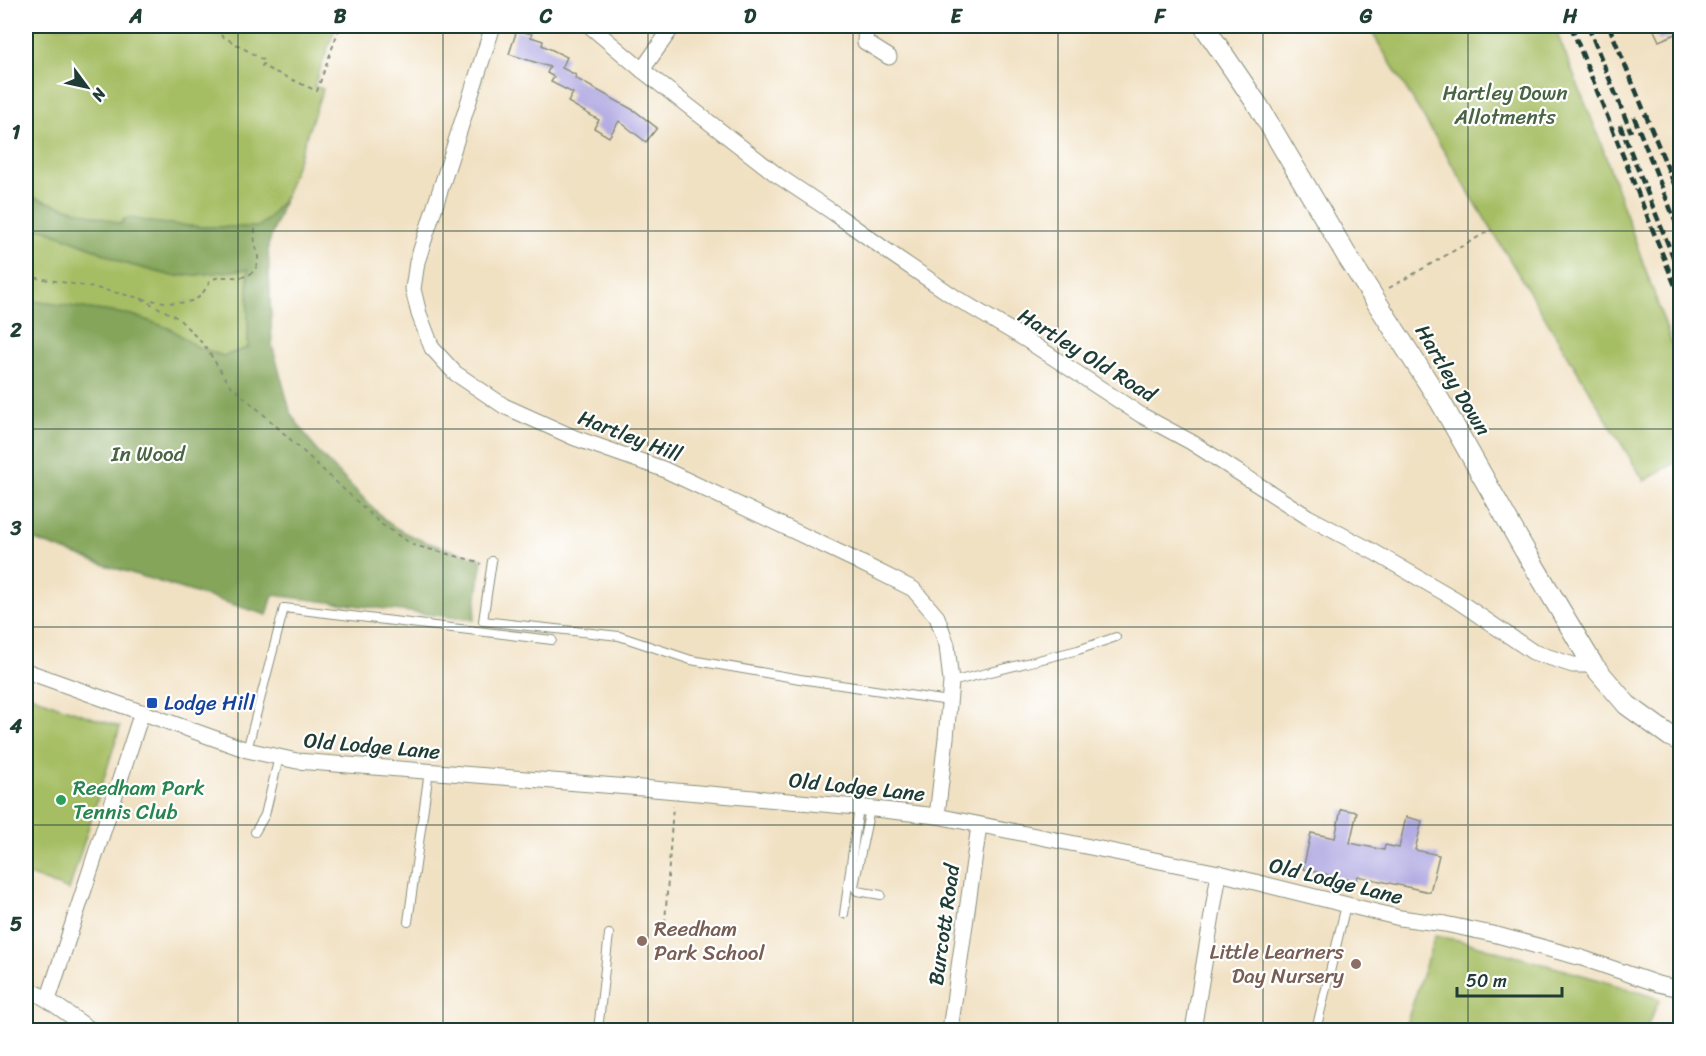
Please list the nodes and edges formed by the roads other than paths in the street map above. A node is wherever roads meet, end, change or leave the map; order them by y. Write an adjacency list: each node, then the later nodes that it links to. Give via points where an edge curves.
1 (493, 26): 13 (street, Hartley Hill, via 417,262 413,289 432,348 455,373 504,406 575,438 663,470 913,590 937,617 947,645)
2 (590, 26): 7 (street, Hartley Old Road)
3 (673, 26): 7 (street)
4 (866, 26): 6 (street, via 865,42)
5 (1204, 26): 11 (street, Hartley Down, via 1259,107 1347,256 1440,400)
6 (889, 57)
7 (642, 70): 11 (street, Hartley Old Road, via 777,175 957,298 1141,415 1191,442 1308,517 1455,599 1533,652 1573,665)
8 (492, 561): 14 (lane, via 483,621 619,636 691,660)
9 (1116, 637): 13 (lane)
10 (552, 640): 17 (lane, via 284,608)
11 (1593, 665): 16 (street, Hartley Down, via 1627,705)
12 (26, 671): 15 (street, Old Lodge Lane)
13 (951, 682): 14 (street, Hartley Hill)
14 (949, 701): 21 (street, Hartley Hill)
15 (142, 712): 17 (street, Old Lodge Lane); 32 (street)
16 (1680, 741)
17 (247, 750): 18 (street, Old Lodge Lane)
18 (279, 757): 19 (street, Old Lodge Lane); 23 (lane, via 265,815)
19 (429, 771): 20 (street, Old Lodge Lane); 28 (lane)
20 (864, 808): 21 (street, Old Lodge Lane); 25 (lane, via 854,886 856,891); 27 (lane)
21 (937, 816): 22 (street, Old Lodge Lane)
22 (979, 826): 24 (street, Old Lodge Lane); 35 (street, Burcott Road)
23 (255, 832)
24 (1219, 873): 26 (street, Old Lodge Lane); 36 (street)
25 (881, 895)
26 (1346, 906): 31 (street, Old Lodge Lane, via 1497,935); 37 (lane)
27 (844, 914)
28 (408, 922)
29 (609, 934): 34 (lane)
30 (26, 987): 32 (street)
31 (1680, 989)
32 (48, 1000): 33 (street)
33 (91, 1030)
34 (598, 1030)
35 (950, 1030)
36 (1193, 1030)
37 (1317, 1030)

